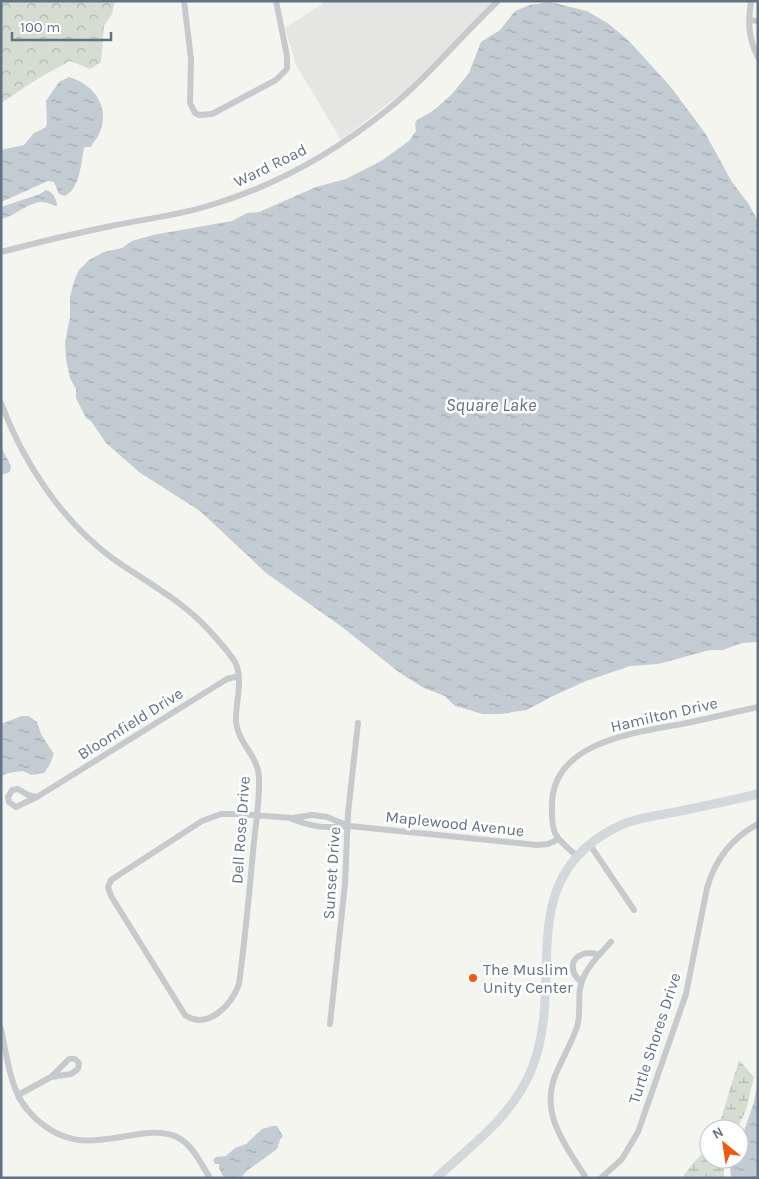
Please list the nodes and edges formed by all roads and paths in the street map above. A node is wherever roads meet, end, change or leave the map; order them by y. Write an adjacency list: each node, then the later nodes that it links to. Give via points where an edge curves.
1 (184, 1): 2 (street, via 191,59 190,103 195,113 204,116 220,111 282,76 287,68 286,50)
2 (276, 1)
3 (498, 1): 8 (street, Ward Road, via 388,110 337,146 285,176 209,206)
4 (751, 1): 5 (street)
5 (749, 20): 6 (street); 7 (street, via 751,40)
6 (758, 21)
7 (758, 56)
8 (1, 252)
9 (1, 403): 10 (street, Dell Rose Drive, via 20,445 68,517 113,558 192,612 231,656)
10 (239, 676): 14 (street, Bloomfield Drive, via 227,679); 15 (street, Dell Rose Drive, via 237,727 258,770)
11 (758, 707): 19 (street, Hamilton Drive, via 619,737 592,747 559,776 554,788 552,823)
12 (358, 723): 18 (street, Sunset Drive)
13 (758, 794): 20 (street, via 626,823)
14 (37, 796)
15 (257, 815): 16 (street, Maplewood Avenue); 22 (street, Maplewood Avenue, via 231,813 206,819 114,876); 22 (street, Dell Rose Drive, via 239,984 228,1005 205,1020 192,1020 185,1015 112,896)
16 (292, 818): 18 (street, Maplewood Avenue, via 326,828); 18 (street, Maplewood Avenue, via 327,817)
17 (758, 824): 34 (street, Turtle Shores Drive, via 732,843 712,872 686,994 638,1132 622,1160)
18 (349, 826): 19 (street, Maplewood Avenue, via 537,845); 27 (street, Sunset Drive)
19 (557, 840): 21 (street)
20 (590, 845): 21 (street); 23 (street)
21 (577, 856): 32 (street, via 558,885 550,912 544,1026 532,1068 504,1115)
22 (109, 883)
23 (634, 910)
24 (611, 942): 25 (street)
25 (599, 955): 26 (street); 26 (street, via 585,952 577,958 573,970)
26 (581, 982): 33 (street, via 578,1022 555,1077 550,1102 555,1128)
27 (330, 1024)
28 (1, 1029): 30 (street)
29 (51, 1077): 30 (street)
30 (18, 1095): 31 (street, via 27,1110 47,1128 72,1140 100,1141 154,1133 170,1134 189,1146)
31 (210, 1178)
32 (436, 1178)
33 (586, 1178)
34 (601, 1178)

